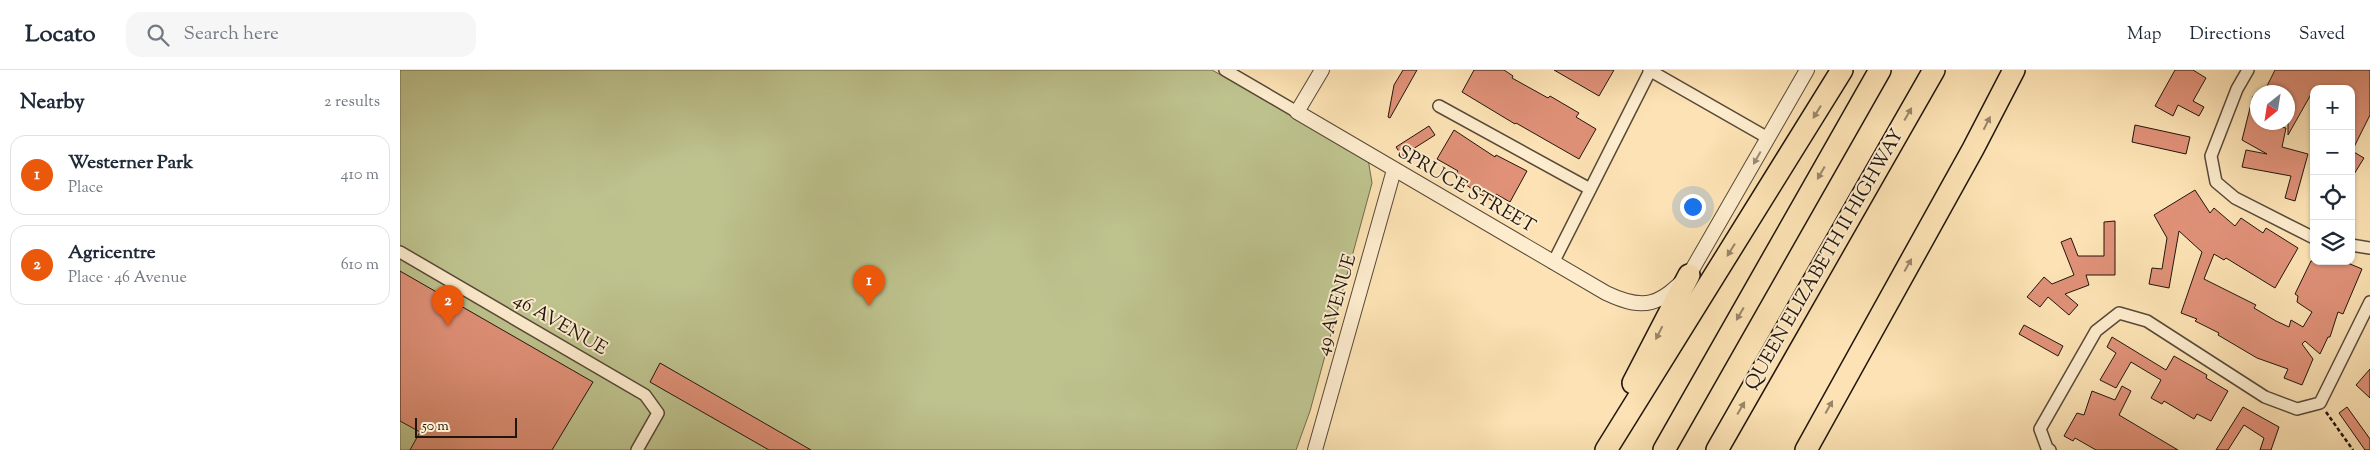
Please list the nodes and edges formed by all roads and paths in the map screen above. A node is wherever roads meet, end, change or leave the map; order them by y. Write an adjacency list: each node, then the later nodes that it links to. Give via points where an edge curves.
1 (1225, 70): 11 (street, SPRUCE STREET)
2 (1322, 70): 11 (street)
3 (1649, 70): 12 (street); 14 (street)
4 (1806, 70): 12 (street, SPRUCE STREET)
5 (1842, 70): 26 (highway, one-way to 26)
6 (1880, 70): 27 (highway, one-way to 27)
7 (1934, 70): 28 (highway, QUEEN ELIZABETH II HIGHWAY, one-way to 7)
8 (2014, 70): 29 (highway, one-way to 8)
9 (2248, 70): 15 (street, via 2237,89 2211,156 2216,182 2235,198)
10 (1439, 106): 14 (street)
11 (1297, 112): 13 (street, SPRUCE STREET)
12 (1768, 138): 20 (street, SPRUCE STREET, one-way to 20)
13 (1394, 170): 19 (street, SPRUCE STREET); 24 (street, 49 AVENUE)
14 (1590, 189): 19 (street)
15 (2310, 236)
16 (2355, 246): 17 (street)
17 (2370, 248)
18 (400, 252): 23 (street, 46 AVENUE, via 645,395 658,413)
19 (1553, 263): 20 (street, SPRUCE STREET, via 1606,293 1632,302 1654,302 1664,298)
20 (1690, 275): 25 (highway, one-way to 25)
21 (2370, 302): 22 (street)
22 (2320, 403): 30 (street, via 2297,410 2265,397 2147,321 2119,313 2096,331 2040,429); 31 (path)
23 (637, 450)
24 (1315, 450)
25 (1598, 450)
26 (1606, 450)
27 (1664, 450)
28 (1717, 450)
29 (1806, 450)
30 (2050, 450)
31 (2352, 450)

